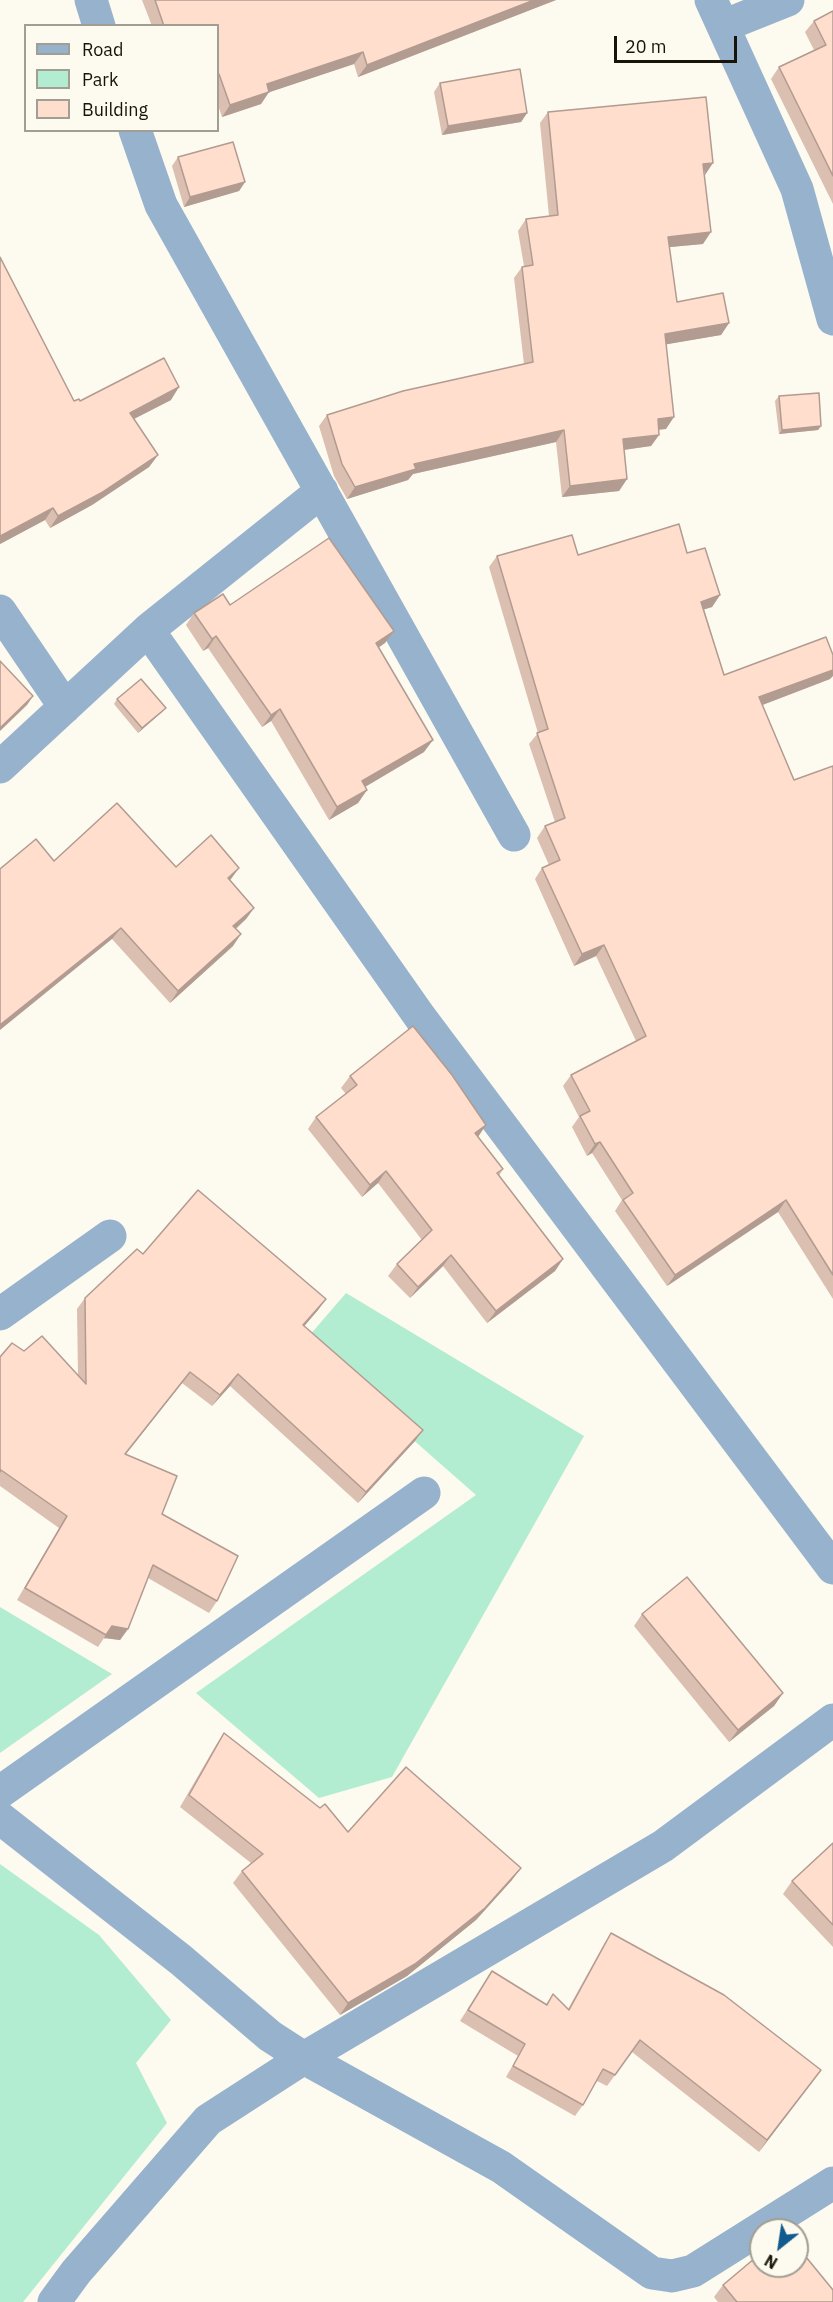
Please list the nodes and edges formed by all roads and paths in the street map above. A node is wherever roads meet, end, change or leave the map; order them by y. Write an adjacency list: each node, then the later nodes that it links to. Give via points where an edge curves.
1 (91, 0): 4 (street)
2 (788, 0): 3 (street)
3 (717, 13): 6 (street, via 797,189)
4 (98, 24)
5 (136, 132): 7 (street, via 161,205)
6 (833, 319)
7 (322, 491): 9 (street); 12 (street)
8 (0, 611): 10 (street)
9 (148, 630): 10 (street); 16 (street, via 420,1017)
10 (65, 707): 11 (street)
11 (0, 767)
12 (514, 836)
13 (110, 1236): 14 (street)
14 (0, 1314)
15 (424, 1492): 18 (street)
16 (833, 1568)
17 (833, 1720): 20 (street, via 663,1846)
18 (0, 1792)
19 (0, 1818): 20 (street, via 181,1960 228,2003)
20 (304, 2058): 21 (street, via 501,2167 652,2273 672,2277 693,2271); 22 (street, via 208,2120)
21 (833, 2183)
22 (54, 2302)

